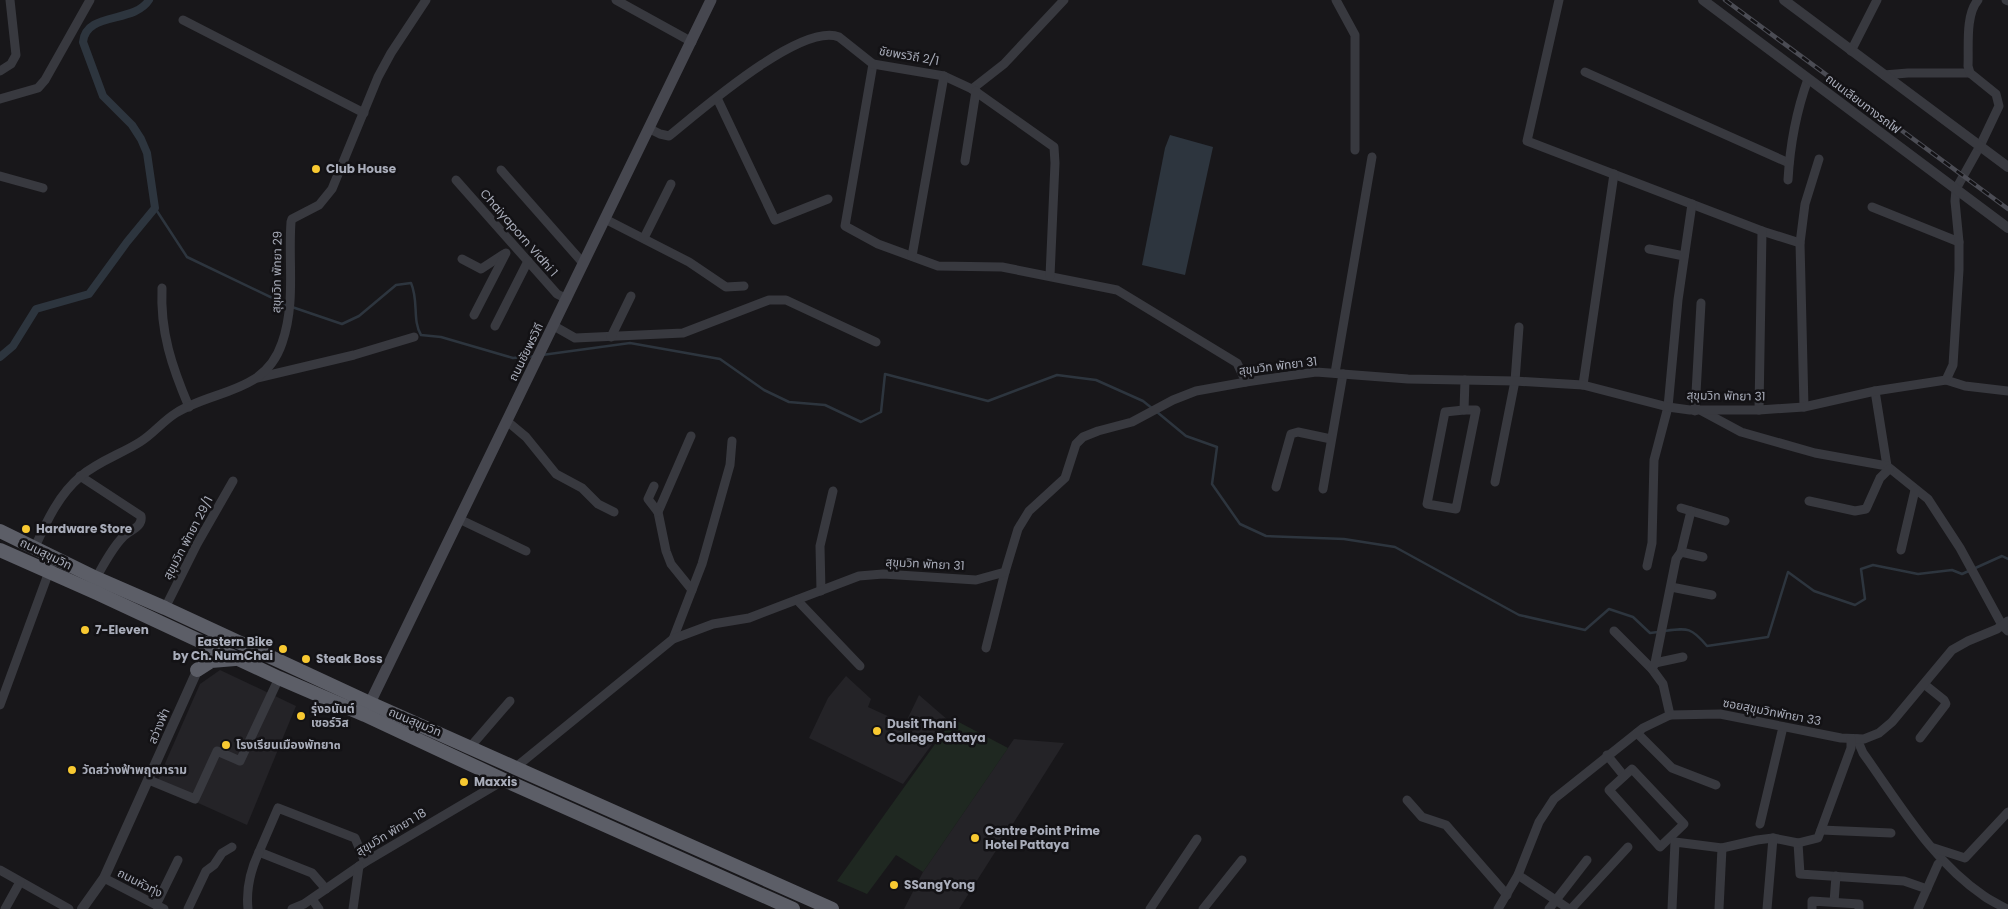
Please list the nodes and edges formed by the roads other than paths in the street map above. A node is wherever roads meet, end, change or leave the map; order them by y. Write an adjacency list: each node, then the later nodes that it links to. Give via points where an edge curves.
1 (10, 0): 19 (street, via 16,55 11,64)
2 (90, 0): 27 (street, via 38,88)
3 (426, 0): 28 (street, สุขุมวิท พัทยา 29, via 390,53)
4 (616, 0): 16 (street)
5 (711, 0): 16 (main road, ถนนชัยพรวิถี)
6 (1064, 0): 25 (street, via 1004,64)
7 (1336, 0): 31 (street, via 1355,35)
8 (1559, 0): 38 (street, via 1527,141)
9 (1702, 0): 24 (street, ถนนเลียบทางรถไฟ)
10 (1784, 0): 14 (street)
11 (1798, 0): 14 (street)
12 (1876, 0): 17 (street)
13 (1978, 0): 21 (street, via 1970,17)
14 (1799, 11): 17 (street)
15 (183, 20): 28 (street)
16 (692, 42): 29 (main road, ถนนชัยพรวิถี)
17 (1851, 51): 22 (street)
18 (873, 64): 23 (street, ชัยพรวิถี 2/1); 26 (street, ชัยพรวิถี 2/1, via 839,37 817,36 786,49); 57 (street, via 845,226 878,244)
19 (0, 71)
20 (1585, 72): 35 (street)
21 (1970, 73): 22 (street); 30 (street, via 1996,94 1999,106)
22 (1884, 75): 30 (street)
23 (944, 76): 25 (street, ชัยพรวิถี 2/1); 57 (street)
24 (1808, 79): 35 (street, via 1791,138); 44 (street, ถนนเลียบทางรถไฟ)
25 (974, 90): 34 (street); 62 (street, ชัยพรวิถี 2/1, via 1054,147)
26 (716, 98): 29 (street, ชัยพรวิถี 2/1, via 669,136); 45 (street, via 775,220)
27 (0, 99)
28 (364, 113): 76 (street, สุขุมวิท พัทยา 29, via 332,188 319,205 292,219 289,315 282,344)
29 (650, 129): 48 (main road, ถนนชัยพรวิถี)
30 (1980, 146): 36 (street); 44 (street)
31 (1355, 150)
32 (1372, 157): 75 (street)
33 (1819, 159): 53 (street, via 1805,204)
34 (965, 161)
35 (1789, 163): 41 (street)
36 (2008, 167)
37 (501, 170): 61 (street)
38 (1614, 174): 46 (street); 81 (street)
39 (0, 176): 43 (street)
40 (456, 180): 54 (street, Chaiyaporn Vidhi 1)
41 (1788, 180)
42 (671, 184): 51 (street)
43 (43, 188)
44 (1956, 189): 49 (street, ถนนเลียบทางรถไฟ); 52 (street)
45 (828, 198)
46 (1692, 204): 50 (street); 58 (street)
47 (1872, 207): 52 (street)
48 (606, 219): 51 (street); 61 (main road, ถนนชัยพรวิถี)
49 (2008, 228)
50 (1762, 230): 53 (street); 89 (street)
51 (644, 238): 63 (street, via 726,287)
52 (1959, 242): 78 (street, via 1953,365)
53 (1800, 243): 86 (street)
54 (514, 246): 56 (street); 60 (street, Chaiyaporn Vidhi 1)
55 (1649, 249): 58 (street)
56 (506, 252): 59 (street, via 481,269); 68 (street)
57 (912, 256): 62 (street, via 938,266 1002,267)
58 (1684, 256): 85 (street)
59 (462, 258)
60 (528, 262): 66 (street, Chaiyaporn Vidhi 1, via 557,294); 69 (street)
61 (583, 263): 66 (main road, ถนนชัยพรวิถี)
62 (1050, 276): 80 (street, via 1117,290 1237,363)
63 (744, 286)
64 (162, 288): 84 (street, via 162,328 178,382)
65 (631, 296): 73 (street)
66 (567, 299): 70 (main road, ถนนชัยพรวิถี)
67 (1701, 302): 88 (street)
68 (474, 315)
69 (494, 326)
70 (554, 326): 73 (street, via 575,338); 90 (main road, ถนนชัยพรวิถี)
71 (1519, 327): 79 (street)
72 (414, 337): 76 (street)
73 (611, 337): 74 (street, via 683,333 769,300 786,300)
74 (876, 342)
75 (1339, 374): 77 (street, สุขุมวิท พัทยา 31); 80 (street, สุขุมวิท พัทยา 31, via 1316,372); 92 (street)
76 (257, 378): 84 (street, สุขุมวิท พัทยา 29)
77 (1465, 380): 79 (street, สุขุมวิท พัทยา 31); 87 (street)
78 (1946, 380): 82 (street, สุขุมวิท พัทยา 31); 83 (street)
79 (1515, 381): 81 (street, สุขุมวิท พัทยา 31); 97 (street)
80 (1246, 382): 120 (street, สุขุมวิท พัทยา 31, via 1196,391 1132,422 1083,437 1076,444 1065,478 1029,511 1018,529)
81 (1583, 385): 85 (street, สุขุมวิท พัทยา 31)
82 (1875, 391): 86 (street, สุขุมวิท พัทยา 31); 94 (street)
83 (2008, 391)
84 (189, 406): 95 (street, สุขุมวิท พัทยา 29, via 175,413 140,442)
85 (1668, 407): 88 (street, สุขุมวิท พัทยา 31); 118 (street, via 1654,460 1652,544)
86 (1804, 408): 89 (street, สุขุมวิท พัทยา 31)
87 (1464, 410): 87 (street, via 1446,412 1427,504 1456,509 1476,410)
88 (1698, 410): 89 (street, สุขุมวิท พัทยา 31); 94 (street, via 1741,432 1815,453)
89 (1759, 410)
90 (508, 422): 106 (street, via 526,437 556,474 582,488 598,504); 108 (main road, ถนนชัยพรวิถี)
91 (691, 436): 107 (street)
92 (1331, 439): 99 (street, via 1298,432 1291,434); 100 (street)
93 (732, 441): 123 (street, via 730,465)
94 (1888, 468): 101 (street); 103 (street, via 1866,509 1855,511)
95 (80, 476): 111 (street, สุขุมวิท พัทยา 29, via 62,497); 121 (street, via 141,516 142,520 123,537)
96 (233, 480): 127 (street, สุขุมวิท พัทยา 29/1)
97 (1495, 482)
98 (654, 486): 107 (street, via 648,499)
99 (1276, 487)
100 (1323, 489)
101 (1915, 490): 113 (street); 128 (street, via 1928,499)
102 (833, 491): 124 (street, via 818,556)
103 (1808, 501)
104 (1681, 508): 105 (street)
105 (1690, 511): 109 (street); 115 (street)
106 (614, 512)
107 (658, 512): 123 (street, via 671,564)
108 (459, 519): 114 (street); 143 (main road, ถนนชัยพรวิถี)
109 (1725, 521)
110 (0, 532): 111 (highway, ถนนสุขุมวิท)
111 (34, 549): 117 (highway, ถนนสุขุมวิท)
112 (0, 550): 119 (highway, ถนนสุขุมวิท)
113 (1901, 550)
114 (526, 552)
115 (1681, 552): 116 (street); 122 (street, via 1676,559)
116 (1703, 557)
117 (54, 558): 119 (street); 121 (highway, ถนนสุขุมวิท)
118 (1646, 566)
119 (48, 571): 132 (highway, ถนนสุขุมวิท); 142 (street)
120 (1005, 572): 124 (street, สุขุมวิท พัทยา 31, via 976,580 883,574 859,576); 133 (street)
121 (96, 578): 127 (highway, ถนนสุขุมวิท)
122 (1670, 587): 125 (street); 137 (street)
123 (692, 590): 131 (street)
124 (821, 591): 126 (street, สุขุมวิท พัทยา 31)
125 (1712, 595)
126 (797, 600): 131 (street, สุขุมวิท พัทยา 31, via 749,618 713,624); 136 (street)
127 (165, 608): 129 (highway, ถนนสุขุมวิท)
128 (2006, 626): 140 (street, ซอยสุขุมวิทพัทยา 33, via 1952,650)
129 (215, 630): 132 (street, สว่างฟ้า); 143 (highway, ถนนสุขุมวิท)
130 (1614, 631): 137 (street)
131 (673, 639): 151 (street, สุขุมวิท พัทยา 31)
132 (208, 646): 135 (highway, ถนนสุขุมวิท); 138 (street, สว่างฟ้า)
133 (986, 648)
134 (1683, 657): 137 (street)
135 (238, 659): 138 (highway, via 211,661); 139 (highway, ถนนสุขุมวิท)
136 (860, 666)
137 (1654, 666): 144 (street, via 1663,684)
138 (197, 670): 153 (street, สว่างฟ้า)
139 (279, 678): 143 (highway, ถนนสุขุมวิท); 153 (street, via 240,761 217,751 195,799)
140 (1924, 684): 147 (street, via 1946,704); 148 (street, ซอยสุขุมวิทพัทยา 33, via 1879,733)
141 (510, 701): 149 (street)
142 (0, 706)
143 (367, 709): 149 (highway, ถนนสุขุมวิท); 154 (highway, ถนนสุขุมวิท)
144 (1670, 715): 145 (street, ซอยสุขุมวิทพัทยา 33, via 1720,714); 146 (street, ซอยสุขุมวิทพัทยา 33)
145 (1782, 727): 148 (street, ซอยสุขุมวิทพัทยา 33); 158 (street)
146 (1637, 733): 150 (street, ซอยสุขุมวิทพัทยา 33); 155 (street, via 1672,768)
147 (1920, 738)
148 (1854, 739): 159 (street); 166 (street)
149 (470, 746): 151 (highway, ถนนสุขุมวิท)
150 (1607, 755): 152 (street); 175 (street, ซอยสุขุมวิทพัทยา 33, via 1554,799 1539,822)
151 (516, 767): 195 (highway, ถนนสุขุมวิท)
152 (1624, 776): 152 (street, via 1609,790 1660,847 1684,824 1632,769)
153 (149, 780): 177 (street, สว่างฟ้า)
154 (504, 780): 172 (street, สุขุมวิท พัทยา 18); 194 (highway, ถนนสุขุมวิท)
155 (1716, 785)
156 (1407, 800): 181 (street, via 1422,817 1446,825)
157 (2008, 812): 166 (street, via 1965,858)
158 (1760, 824)
159 (1821, 830): 160 (street); 163 (street, via 1818,838)
160 (1891, 833)
161 (1773, 838): 163 (street); 167 (street); 203 (street)
162 (1197, 839): 196 (street)
163 (1798, 843): 176 (street, via 1800,874)
164 (232, 847): 189 (street, via 222,853 206,872)
165 (1628, 847): 200 (street)
166 (1931, 847): 207 (street, via 1984,897)
167 (1722, 848): 201 (street, via 1675,842); 202 (street)
168 (259, 852): 172 (street, via 278,808 355,838); 179 (street, via 312,873); 190 (street, via 247,893)
169 (178, 860): 185 (street)
170 (1242, 860): 197 (street)
171 (1587, 860): 183 (street)
172 (362, 864): 179 (street, สุขุมวิท พัทยา 18); 193 (street)
173 (1938, 864): 180 (street)
174 (0, 870): 178 (street)
175 (1518, 875): 181 (street, ซอยสุขุมวิทพัทยา 33); 183 (street)
176 (1836, 876): 180 (street, via 1904,881); 184 (street)
177 (104, 878): 185 (street, ถนนหัวทุ่ง); 188 (street, สว่างฟ้า)
178 (20, 882): 186 (street); 187 (street)
179 (326, 889): 182 (street, สุขุมวิท พัทยา 18)
180 (1927, 889): 206 (street)
181 (1507, 895): 198 (street, ซอยสุขุมวิทพัทยา 33)
182 (312, 899): 191 (street, สุขุมวิท พัทยา 18); 192 (street)
183 (1556, 899): 199 (street); 200 (street)
184 (1834, 902): 204 (street, via 1812,901); 205 (street, via 1859,904)
185 (160, 907)
186 (5, 909)
187 (69, 909)
188 (82, 909)
189 (188, 909)
190 (248, 909)
191 (292, 909)
192 (319, 909)
193 (354, 909)
194 (793, 909)
195 (832, 909)
196 (1150, 909)
197 (1203, 909)
198 (1498, 909)
199 (1549, 909)
200 (1570, 909)
201 (1672, 909)
202 (1719, 909)
203 (1768, 909)
204 (1812, 909)
205 (1859, 909)
206 (1918, 909)
207 (2007, 909)

